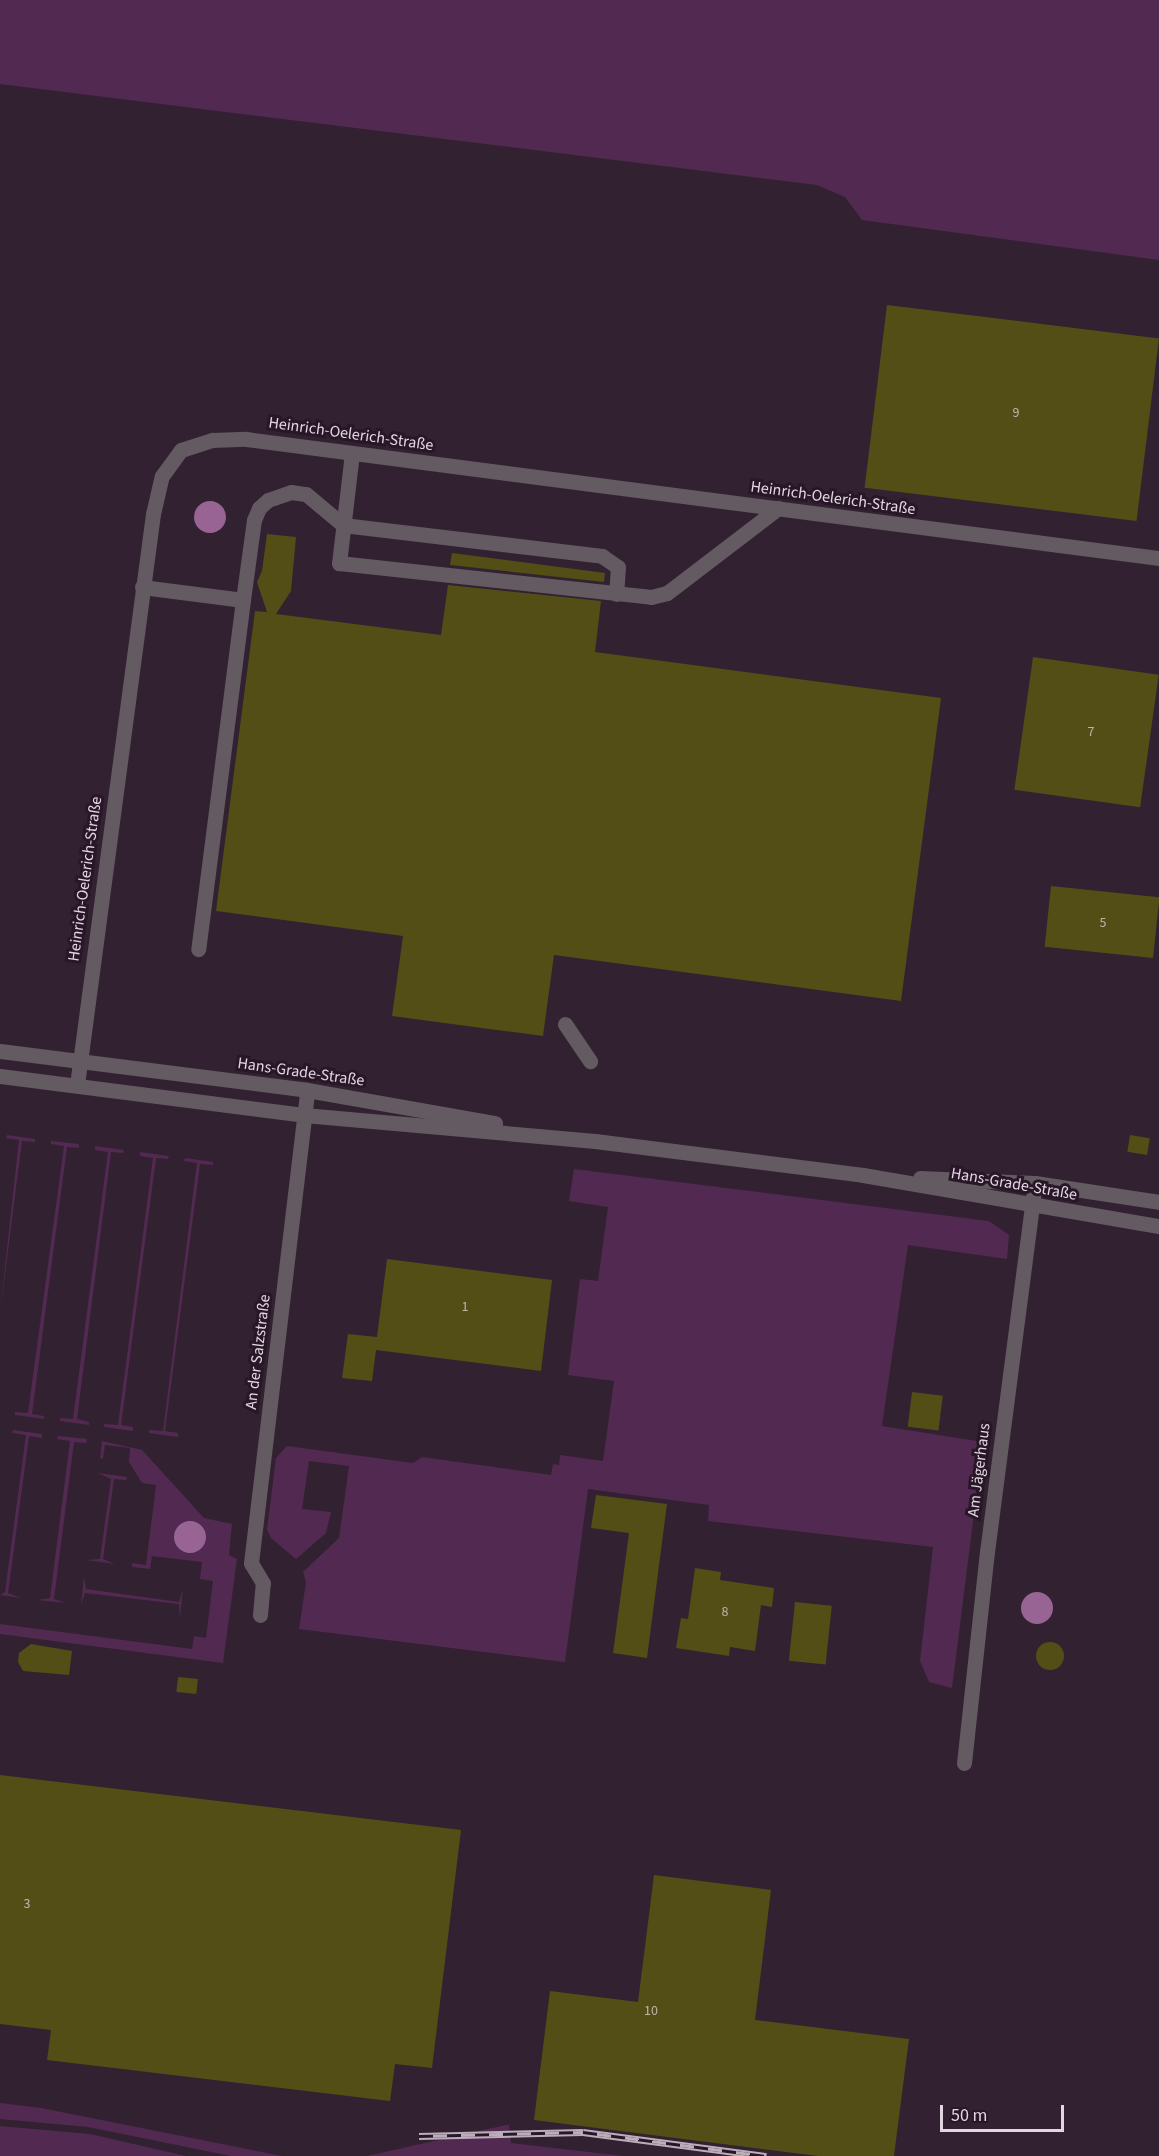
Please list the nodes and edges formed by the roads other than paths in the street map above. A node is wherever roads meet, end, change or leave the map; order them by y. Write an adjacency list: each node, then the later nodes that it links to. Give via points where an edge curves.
1 (352, 453): 2 (street, Heinrich-Oelerich-Straße); 3 (street); 5 (street, Heinrich-Oelerich-Straße, via 246,439 212,440 181,450 162,476)
2 (778, 508): 4 (street, Heinrich-Oelerich-Straße); 6 (street, via 667,593 651,597)
3 (343, 525): 6 (street, via 602,556 618,567); 6 (street, via 339,562); 7 (street, via 306,494 291,492 268,500 254,520)
4 (1159, 558)
5 (142, 587): 7 (street); 11 (street, Heinrich-Oelerich-Straße)
6 (616, 594)
7 (243, 600): 8 (street)
8 (198, 949)
9 (565, 1024): 12 (street)
10 (0, 1051): 11 (street, Hans-Grade-Straße)
11 (80, 1061): 14 (street, Heinrich-Oelerich-Straße); 15 (street, Hans-Grade-Straße)
12 (590, 1061)
13 (0, 1076): 14 (street, Hans-Grade-Straße)
14 (77, 1085): 16 (street, Hans-Grade-Straße)
15 (307, 1090): 16 (street, An der Salzstraße); 17 (street, Hans-Grade-Straße)
16 (304, 1115): 17 (street, Hans-Grade-Straße); 23 (street, An der Salzstraße, via 251,1563 263,1583)
17 (595, 1141): 18 (street, Hans-Grade-Straße)
18 (863, 1176): 19 (street, Hans-Grade-Straße); 21 (street, Hans-Grade-Straße)
19 (1035, 1184): 20 (street, Hans-Grade-Straße); 21 (street, Am Jägerhaus)
20 (1159, 1202)
21 (1032, 1207): 22 (street, Hans-Grade-Straße); 24 (street, Am Jägerhaus)
22 (1159, 1226)
23 (260, 1615)
24 (964, 1762)

